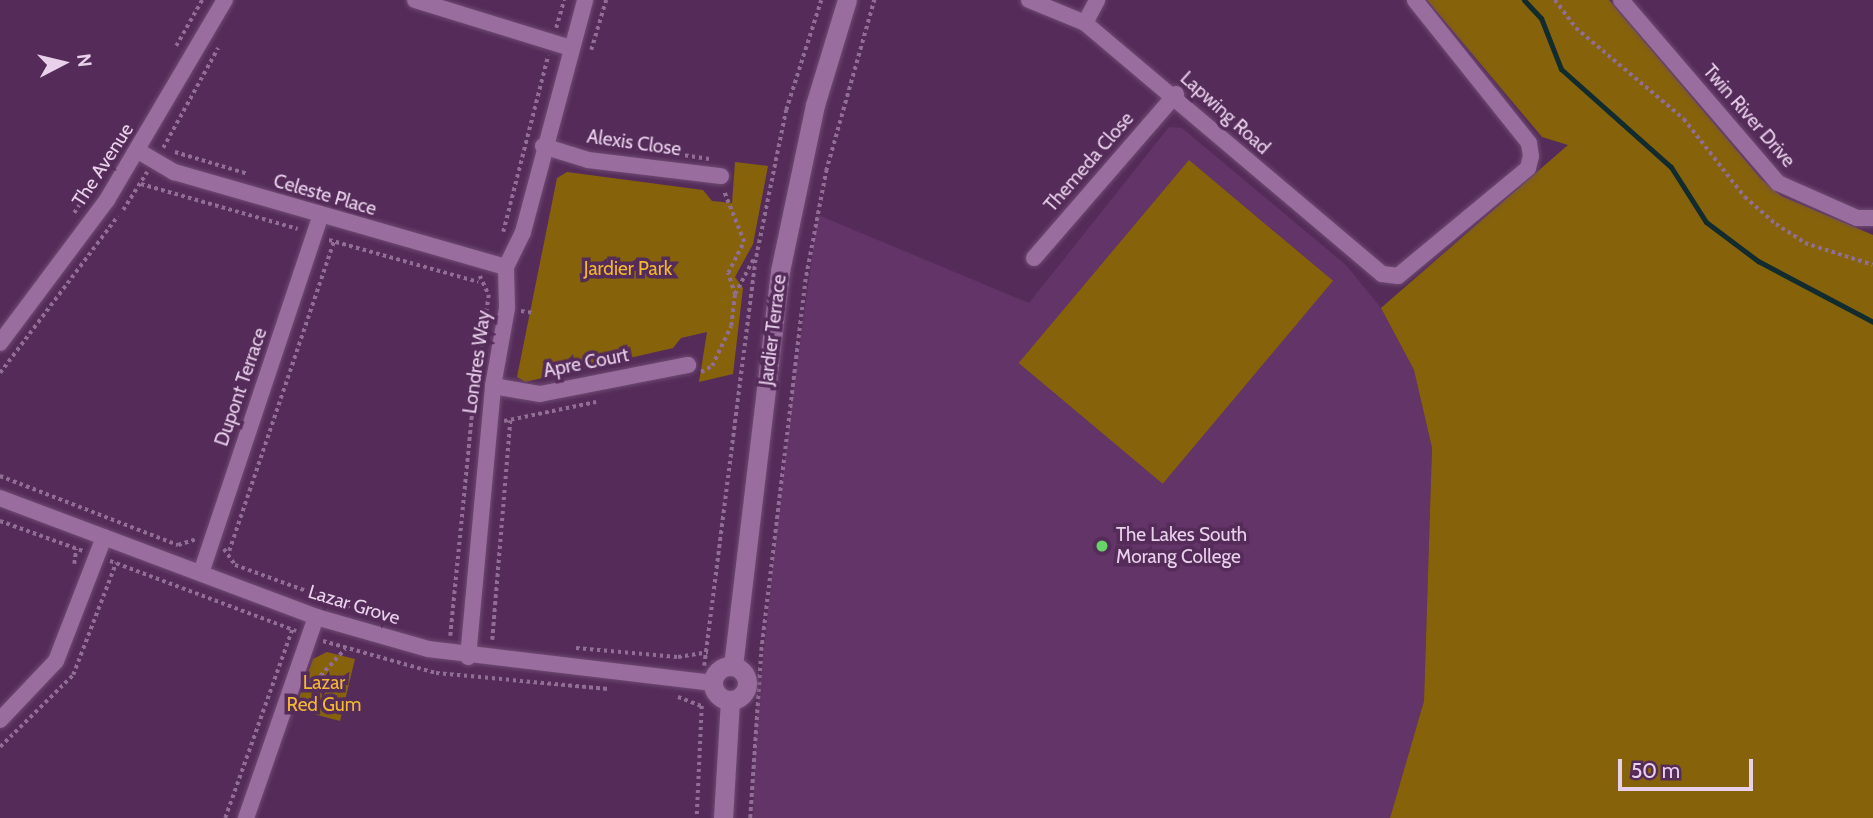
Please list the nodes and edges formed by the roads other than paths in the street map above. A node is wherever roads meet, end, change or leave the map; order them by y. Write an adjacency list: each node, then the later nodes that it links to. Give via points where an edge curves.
1 (225, 0): 13 (street, The Avenue)
2 (415, 0): 10 (street)
3 (585, 0): 10 (street, Londres Way)
4 (847, 0): 27 (street, Jardier Terrace, via 815,104 780,271)
5 (1029, 0): 9 (street, Lapwing Road)
6 (1097, 0): 9 (street)
7 (1415, 0): 11 (street, Lapwing Road, via 1529,143 1531,156 1528,168 1409,268 1382,274)
8 (1621, 0): 16 (street, Twin River Drive, via 1778,183 1857,218)
9 (1085, 23): 11 (street, Lapwing Road)
10 (571, 48): 12 (street, Londres Way)
11 (1176, 94): 17 (street, Themeda Close)
12 (543, 146): 14 (street, Alexis Close, via 588,160); 18 (street, Londres Way, via 523,232)
13 (138, 151): 15 (street, Celeste Place, via 163,168); 19 (street, The Avenue)
14 (721, 176)
15 (321, 215): 18 (street, Celeste Place); 24 (street, Dupont Terrace)
16 (1873, 218)
17 (1034, 258)
18 (506, 267): 21 (street, Londres Way, via 507,308)
19 (0, 343)
20 (688, 365): 21 (street, Apre Court, via 540,394)
21 (493, 386): 26 (street, Londres Way)
22 (0, 498): 23 (street, Lazar Grove)
23 (103, 537): 24 (street, Lazar Grove); 30 (street, via 52,668)
24 (201, 573): 25 (street, Lazar Grove)
25 (316, 617): 26 (street, Lazar Grove); 31 (street)
26 (468, 657): 28 (street, Lazar Grove)
27 (733, 666): 28 (street, via 720,669); 29 (street, via 748,685)
28 (706, 682): 29 (street)
29 (730, 701): 32 (street)
30 (0, 720)
31 (246, 818)
32 (723, 818)

